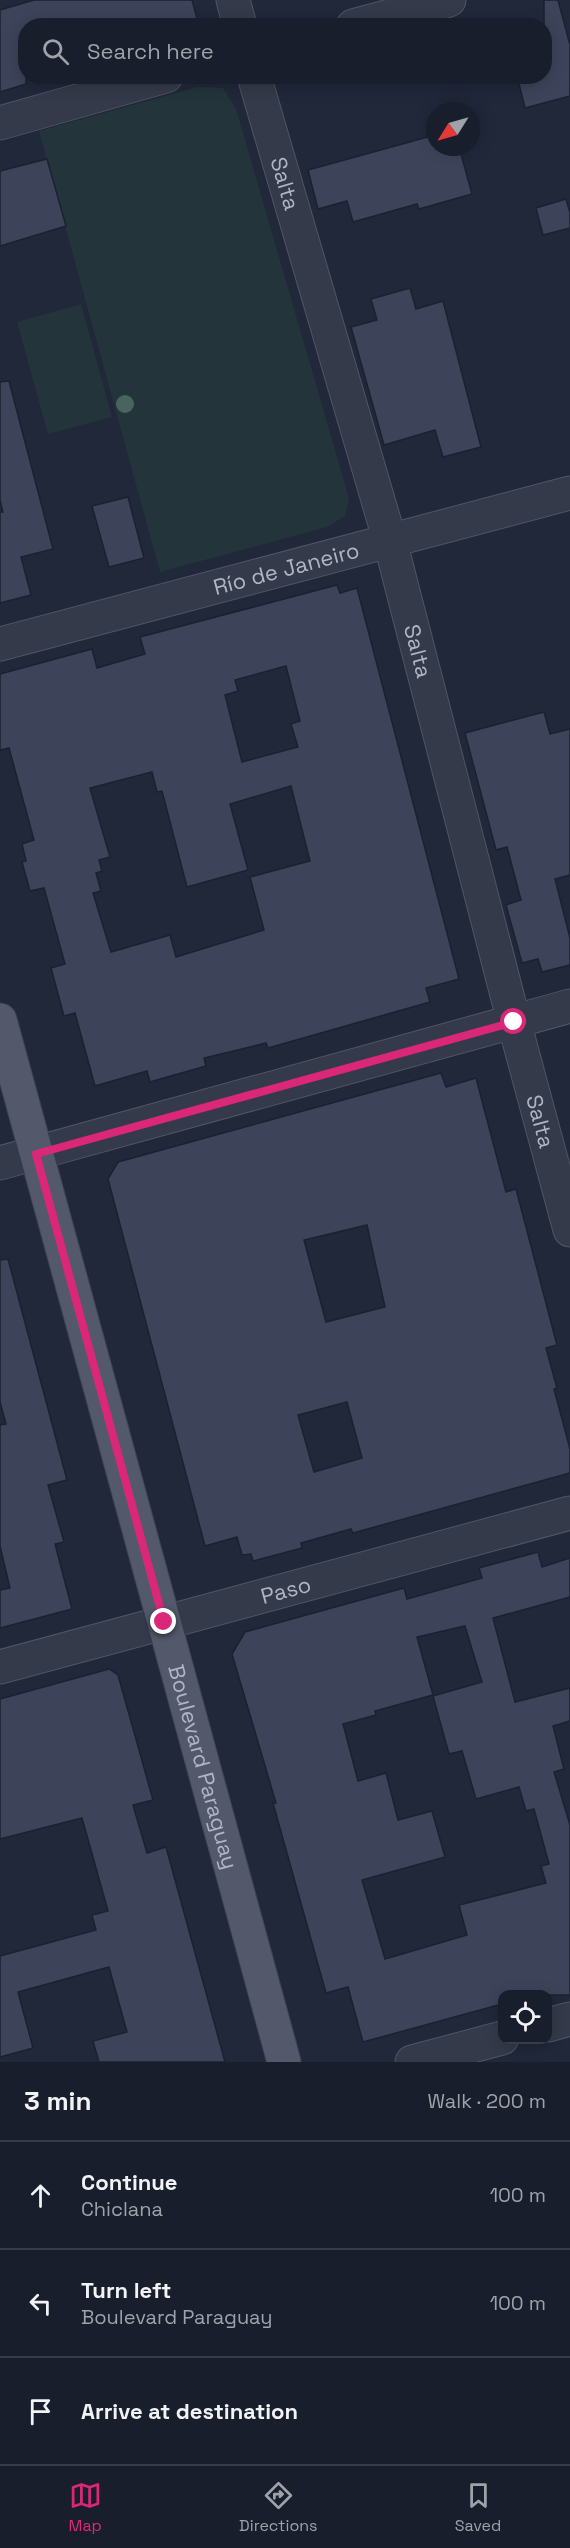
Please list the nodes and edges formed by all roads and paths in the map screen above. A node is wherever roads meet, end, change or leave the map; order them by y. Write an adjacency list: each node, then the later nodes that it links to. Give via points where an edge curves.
1 (233, 0): 3 (street)
2 (449, 0): 4 (street)
3 (238, 18)
4 (383, 18)
5 (138, 84): 7 (street)
6 (257, 84): 9 (street, Salta)
7 (0, 123)
8 (570, 493): 9 (street, Río de Janeiro)
9 (390, 541): 10 (street, Río de Janeiro); 13 (street, Salta)
10 (0, 644)
11 (570, 1006): 13 (street)
12 (0, 1020): 14 (main road, Boulevard Paraguay)
13 (514, 1022): 14 (street); 16 (street, Salta)
14 (36, 1154): 15 (street); 18 (main road, Boulevard Paraguay)
15 (0, 1163)
16 (570, 1230)
17 (570, 1513): 18 (street, Paso)
18 (164, 1622): 19 (street, Paso); 23 (main road, Boulevard Paraguay)
19 (0, 1667)
20 (570, 2019): 21 (street)
21 (552, 2024)
22 (498, 2039): 24 (street)
23 (284, 2062)
24 (412, 2062)

